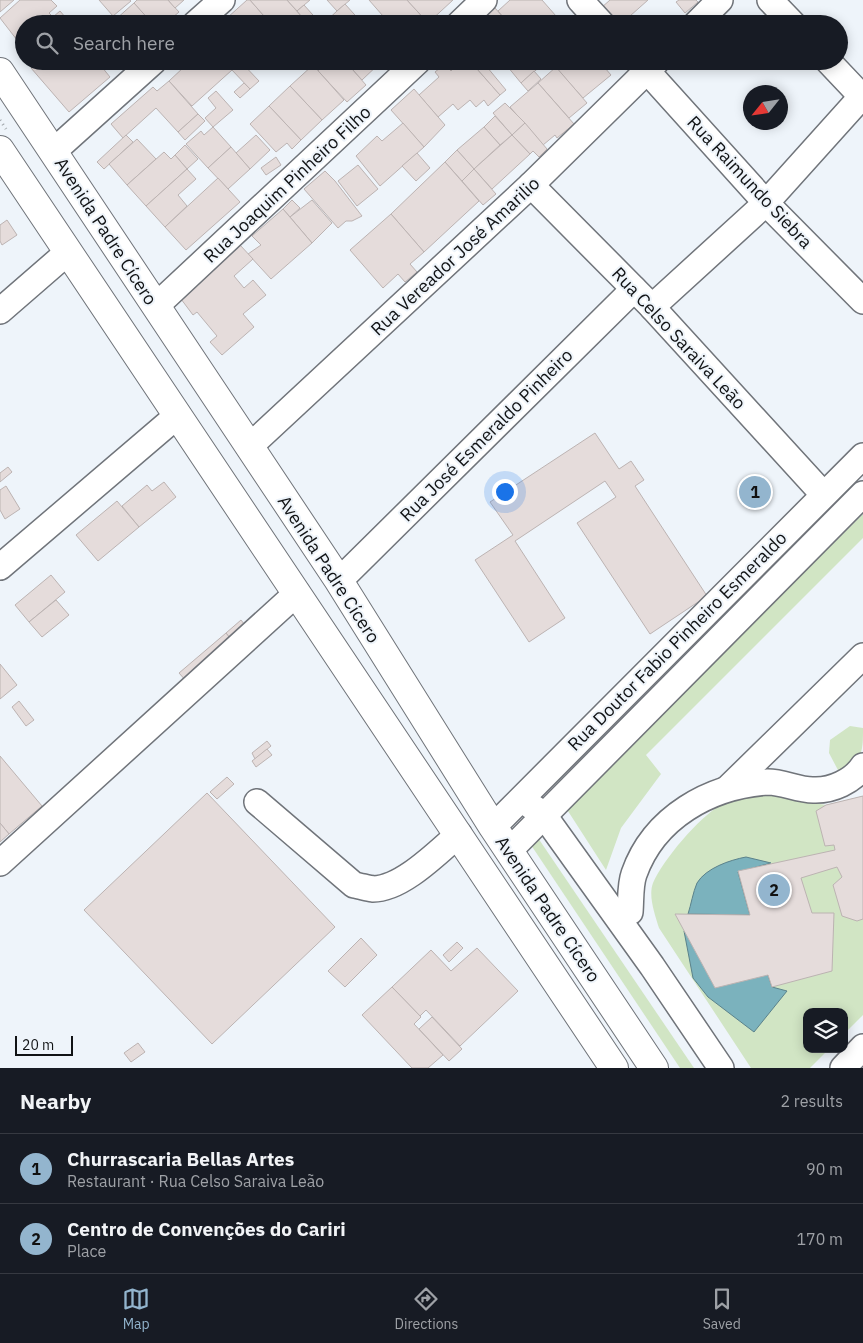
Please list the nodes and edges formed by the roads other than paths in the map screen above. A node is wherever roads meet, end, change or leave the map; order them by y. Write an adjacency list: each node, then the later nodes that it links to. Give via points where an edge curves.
1 (222, 0): 6 (street)
2 (484, 0): 7 (street)
3 (580, 0): 8 (street)
4 (720, 0): 9 (street)
5 (770, 0): 10 (street)
6 (205, 15)
7 (468, 15)
8 (594, 15)
9 (705, 15)
10 (784, 15)
11 (144, 70): 19 (street)
12 (408, 70): 25 (street, Rua Joaquim Pinheiro Filho)
13 (641, 70): 20 (street, Rua Vereador José Amarilio)
14 (652, 70): 21 (street, Rua Raimundo Siebra)
15 (837, 70): 17 (street)
16 (0, 72): 19 (highway, Avenida Padre Cícero)
17 (863, 96): 21 (street)
18 (0, 150): 22 (highway, Avenida Padre Cícero)
19 (54, 151): 25 (highway, Avenida Padre Cícero)
20 (532, 185): 23 (street, Rua Celso Saraiva Leão); 29 (street, Rua Vereador José Amarilio)
21 (766, 203): 24 (street, Rua Raimundo Siebra); 26 (street)
22 (68, 252): 27 (street); 28 (highway, Avenida Padre Cícero)
23 (634, 289): 26 (street, Rua Celso Saraiva Leão); 34 (street, Rua José Esmeraldo Pinheiro)
24 (863, 301)
25 (156, 306): 29 (highway, Avenida Padre Cícero)
26 (652, 308): 31 (street, Rua Celso Saraiva Leão)
27 (0, 311)
28 (178, 415): 33 (street); 35 (highway, Avenida Padre Cícero)
29 (250, 446): 34 (highway, Avenida Padre Cícero)
30 (863, 456): 31 (street, Rua Doutor Fabio Pinheiro Esmeraldo)
31 (823, 494): 37 (street, Rua Doutor Fabio Pinheiro Esmeraldo)
32 (863, 494): 38 (street, Rua Doutor Fabio Pinheiro Esmeraldo)
33 (0, 567)
34 (339, 581): 44 (highway, Avenida Padre Cícero)
35 (297, 593): 45 (highway, Avenida Padre Cícero); 47 (street)
36 (863, 656): 40 (street)
37 (634, 684): 38 (street); 41 (street, Rua Doutor Fabio Pinheiro Esmeraldo)
38 (655, 703): 43 (street, Rua Doutor Fabio Pinheiro Esmeraldo)
39 (860, 774): 40 (street, via 840,786 814,790 770,782)
40 (728, 788): 48 (street, via 684,808 654,836 634,874)
41 (520, 798): 43 (street); 44 (street, Rua Doutor Fabio Pinheiro Esmeraldo)
42 (257, 802): 45 (street, via 354,885 374,889 393,884 412,872)
43 (543, 814): 46 (street, Rua Doutor Fabio Pinheiro Esmeraldo); 52 (street)
44 (493, 827): 46 (highway, Avenida Padre Cícero)
45 (459, 834): 50 (highway, Avenida Padre Cícero)
46 (509, 851): 51 (highway, Avenida Padre Cícero)
47 (0, 863)
48 (630, 912)
49 (863, 1047): 53 (street)
50 (614, 1068)
51 (654, 1068)
52 (721, 1068)
53 (843, 1068)

